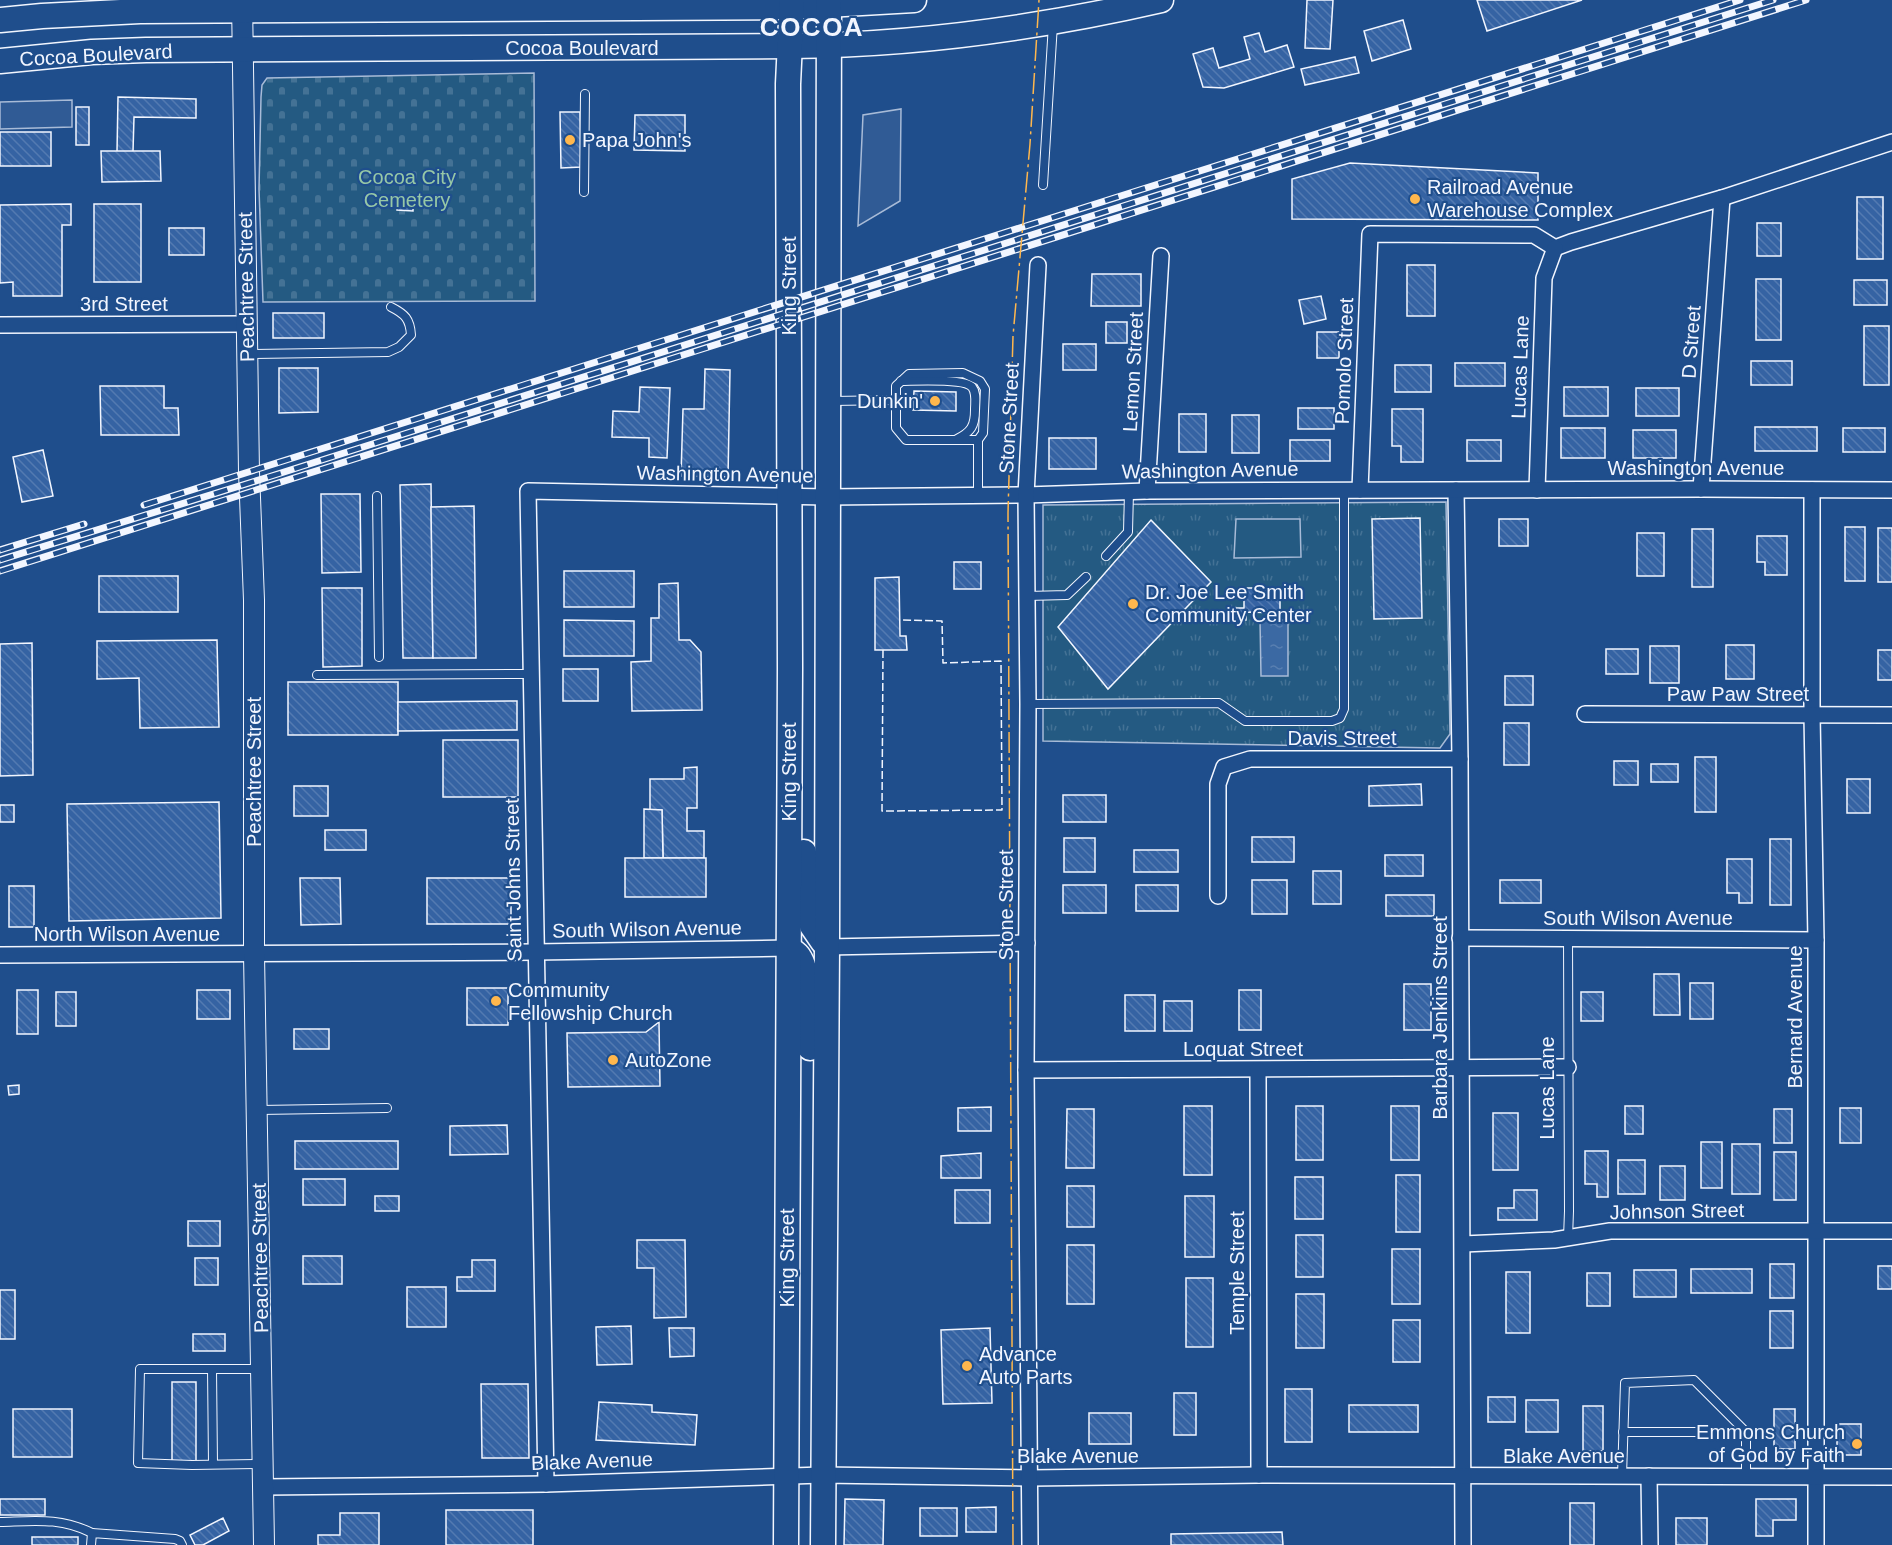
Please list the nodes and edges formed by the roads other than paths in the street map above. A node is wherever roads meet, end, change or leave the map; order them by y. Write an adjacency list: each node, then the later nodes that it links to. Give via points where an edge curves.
1 (914, 0): 3 (main road, Cocoa Boulevard)
2 (1161, 0): 8 (main road, Cocoa Boulevard)
3 (829, 3): 5 (main road, Cocoa Boulevard); 10 (main road, King Street)
4 (536, 4): 5 (main road, Cocoa Boulevard); 6 (main road, Cocoa Boulevard)
5 (792, 4): 9 (main road, King Street)
6 (242, 5): 7 (main road, Cocoa Boulevard); 11 (street, Peachtree Street)
7 (0, 20)
8 (1053, 23): 10 (main road, Cocoa Boulevard, via 934,39); 15 (lane)
9 (790, 46): 10 (main road, Cocoa Boulevard); 11 (main road, Cocoa Boulevard); 40 (main road, King Street)
10 (828, 46): 27 (main road, King Street)
11 (242, 50): 12 (main road, Cocoa Boulevard, via 92,52); 22 (street, Peachtree Street)
12 (0, 61)
13 (585, 94): 16 (lane)
14 (1892, 142): 17 (street)
15 (1043, 185)
16 (584, 192)
17 (1722, 198): 18 (street); 30 (street, D Street)
18 (1555, 248): 32 (street, Pomolo Street, via 1534,235 1370,234); 34 (street, Lucas Lane, via 1545,278)
19 (1161, 256): 38 (street, Lemon Street)
20 (1038, 265): 42 (street, Stone Street)
21 (391, 307): 24 (lane, via 405,316 411,335 388,352)
22 (247, 324): 23 (street, 3rd Street); 24 (street, Peachtree Street)
23 (0, 325)
24 (248, 354): 65 (street, Peachtree Street, via 254,600)
25 (901, 381): 26 (lane, via 896,386); 28 (lane, via 962,382 973,388 973,427); 29 (lane, via 909,374 963,374 980,381 985,389 983,433)
26 (896, 400): 27 (lane); 28 (lane, via 896,428 906,440)
27 (828, 401): 44 (main road, King Street)
28 (956, 440): 29 (lane)
29 (978, 440): 41 (lane)
30 (1701, 489): 34 (street, Washington Avenue); 35 (street, Washington Avenue)
31 (1344, 490): 32 (street, Washington Avenue); 38 (street, Washington Avenue); 51 (lane, via 1344,709 1340,718 1245,721 1219,703)
32 (1360, 490): 33 (street, Washington Avenue)
33 (1456, 490): 34 (street, Washington Avenue); 56 (street, Barbara Jenkins Street)
34 (1537, 490)
35 (1812, 490): 36 (street, Washington Avenue); 53 (street, Bernard Avenue)
36 (1892, 490)
37 (528, 491): 40 (street, Washington Avenue); 49 (street, Saint Johns Street)
38 (1147, 491): 39 (street, Washington Avenue)
39 (1129, 492): 42 (street, Washington Avenue); 45 (lane, via 1128,532)
40 (790, 495): 44 (street, Washington Avenue); 55 (main road, King Street)
41 (978, 495): 42 (street, Washington Avenue); 44 (street, Washington Avenue)
42 (1026, 495): 47 (street, Stone Street)
43 (377, 496): 48 (lane)
44 (827, 497): 62 (main road, King Street)
45 (1106, 556)
46 (1086, 577): 47 (lane, via 1067,595)
47 (1027, 596): 51 (street, Stone Street)
48 (379, 657)
49 (531, 674): 50 (lane); 64 (street, Saint Johns Street)
50 (317, 675)
51 (1028, 705): 61 (street, Stone Street)
52 (1585, 714): 53 (street, Paw Paw Street)
53 (1812, 715): 54 (street, Paw Paw Street); 60 (street, Bernard Avenue)
54 (1892, 715)
55 (790, 742): 62 (main road, via 802,818 808,907 812,926); 63 (main road, King Street)
56 (1460, 759): 57 (street, Davis Street, via 1250,759 1224,767 1218,784); 58 (street, Barbara Jenkins Street)
57 (1218, 896)
58 (1460, 938): 59 (street, South Wilson Avenue); 67 (street, Barbara Jenkins Street)
59 (1568, 938): 60 (street, South Wilson Avenue); 68 (lane, Lucas Lane)
60 (1816, 940): 74 (street, Bernard Avenue)
61 (1027, 943): 62 (street); 69 (street, Stone Street)
62 (826, 947): 73 (main road, King Street)
63 (788, 948): 64 (street, South Wilson Avenue); 73 (main road, via 805,968 811,1112); 86 (main road, King Street)
64 (535, 952): 65 (street, South Wilson Avenue); 94 (street, Saint Johns Street)
65 (254, 954): 66 (street, North Wilson Avenue); 72 (street, Peachtree Street)
66 (0, 955)
67 (1461, 1068): 68 (street, Loquat Street); 70 (street, Loquat Street); 77 (street, Barbara Jenkins Street)
68 (1568, 1068): 76 (lane, Lucas Lane)
69 (1026, 1070): 70 (street, Loquat Street); 93 (street, Stone Street)
70 (1258, 1070): 85 (street, Temple Street)
71 (387, 1108): 72 (lane)
72 (257, 1110): 79 (street, Peachtree Street)
73 (824, 1169): 84 (main road, King Street)
74 (1815, 1231): 75 (street, Johnson Street); 76 (street, Johnson Street, via 1610,1231); 91 (street, Bernard Avenue)
75 (1892, 1231)
76 (1568, 1238): 77 (street, Johnson Street)
77 (1463, 1244): 89 (street, Barbara Jenkins Street)
78 (212, 1369): 79 (lane); 82 (lane); 82 (lane, via 140,1369 138,1463)
79 (262, 1369): 83 (street, Peachtree Street)
80 (1623, 1432): 81 (lane); 81 (lane, via 1625,1383 1694,1380); 87 (lane)
81 (1746, 1432): 90 (lane)
82 (213, 1464): 83 (lane)
83 (264, 1464): 95 (street, Peachtree Street)
84 (822, 1475): 86 (street, Blake Avenue); 93 (street, Blake Avenue); 102 (main road, King Street)
85 (1259, 1475): 89 (street, Blake Avenue); 93 (street, Blake Avenue)
86 (786, 1476): 94 (street, Blake Avenue); 101 (main road, King Street)
87 (1622, 1476): 88 (street, Blake Avenue); 89 (street, Blake Avenue)
88 (1649, 1476): 90 (street, Blake Avenue); 105 (street)
89 (1463, 1477): 104 (street, Barbara Jenkins Street)
90 (1746, 1477): 91 (street, Blake Avenue)
91 (1815, 1477): 92 (street, Blake Avenue); 106 (street, Bernard Avenue)
92 (1892, 1477)
93 (1030, 1478): 103 (street, Stone Street)
94 (546, 1484): 95 (street, Blake Avenue)
95 (264, 1487): 100 (street, Peachtree Street)
96 (0, 1522): 97 (lane, via 64,1522)
97 (92, 1533): 98 (lane); 99 (lane, via 176,1539)
98 (92, 1545)
99 (182, 1545)
100 (264, 1545)
101 (786, 1545)
102 (823, 1545)
103 (1030, 1545)
104 (1463, 1545)
105 (1650, 1545)
106 (1816, 1545)

